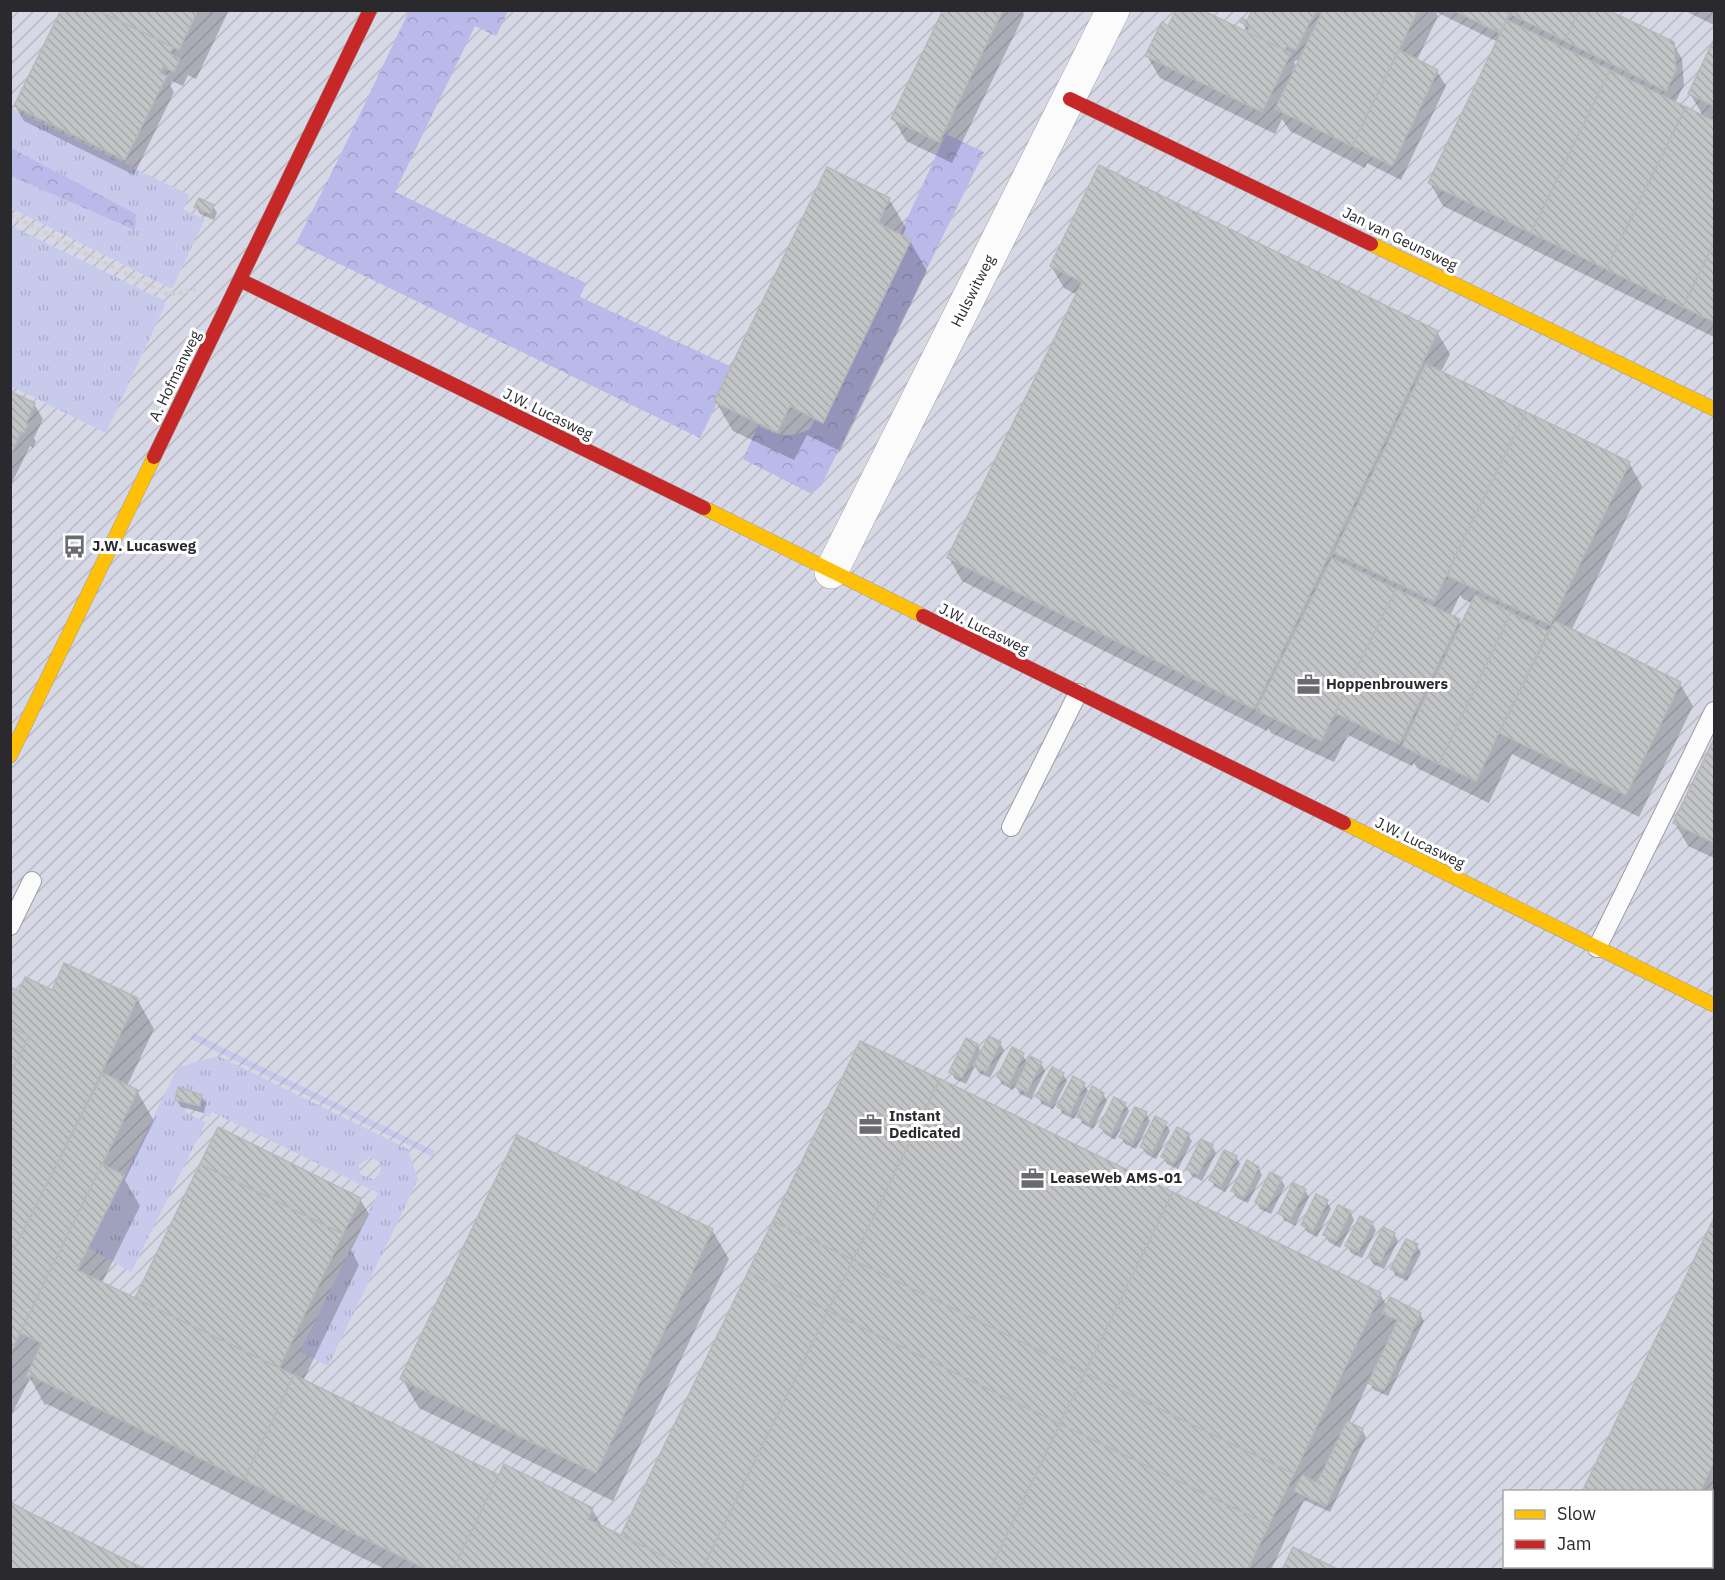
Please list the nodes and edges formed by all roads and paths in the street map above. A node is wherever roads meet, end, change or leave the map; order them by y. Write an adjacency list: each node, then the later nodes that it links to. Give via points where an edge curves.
1 (370, 10): 5 (street, A. Hofmanweg)
2 (1113, 10): 3 (street, Hulswitweg)
3 (1070, 99): 6 (street, Jan van Geunsweg); 7 (street, Hulswitweg)
4 (10, 216): 5 (path, via 169,295)
5 (240, 280): 7 (street, J.W. Lucasweg); 10 (street, A. Hofmanweg)
6 (1714, 409)
7 (831, 572): 8 (street, J.W. Lucasweg)
8 (1078, 693): 11 (lane); 14 (street, J.W. Lucasweg)
9 (1714, 711): 14 (lane)
10 (10, 756)
11 (1011, 827)
12 (32, 881): 13 (lane)
13 (10, 926)
14 (1598, 948): 15 (street, J.W. Lucasweg)
15 (1714, 1005)

